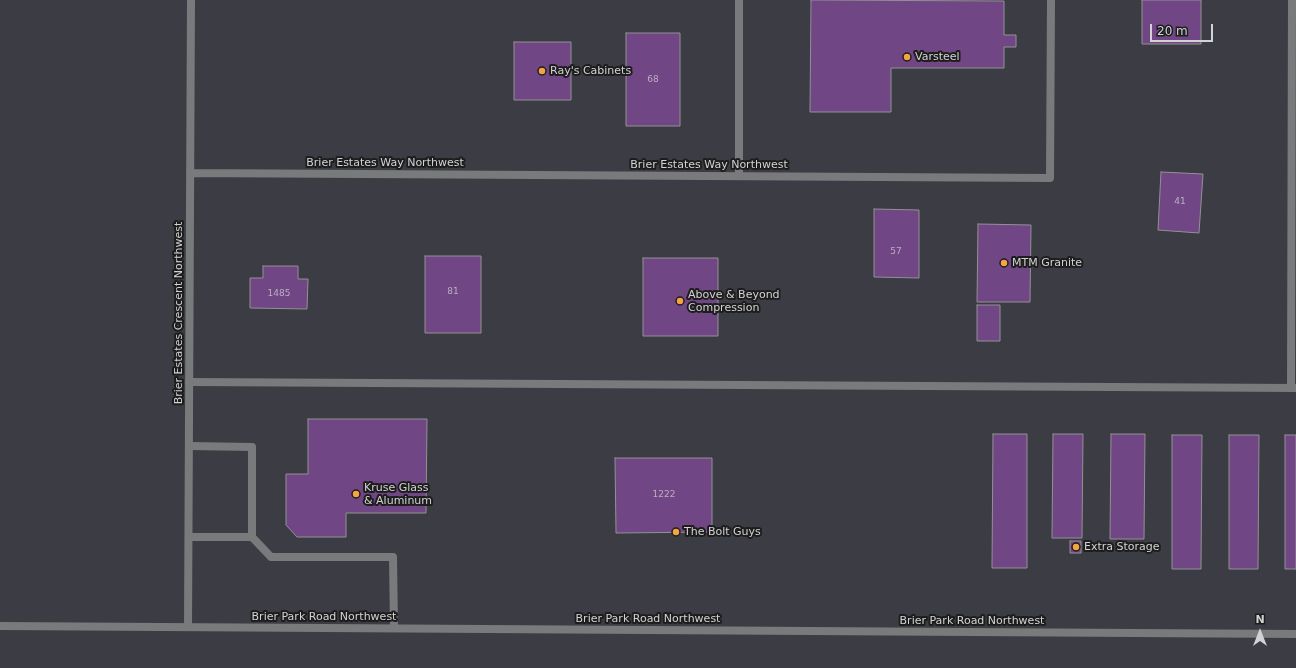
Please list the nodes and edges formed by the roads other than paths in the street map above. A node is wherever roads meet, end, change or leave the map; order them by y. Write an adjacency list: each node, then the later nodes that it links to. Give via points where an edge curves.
1 (191, 0): 5 (street, Brier Estates Crescent Northwest)
2 (739, 0): 6 (street)
3 (1051, 0): 6 (street, Brier Estates Way Northwest, via 1050,178)
4 (1292, 0): 8 (street)
5 (190, 173): 6 (street, Brier Estates Way Northwest); 7 (street, Brier Estates Crescent Northwest)
6 (739, 176)
7 (189, 382): 8 (street); 9 (street, Brier Estates Crescent Northwest)
8 (1294, 388)
9 (189, 446): 10 (street, Brier Estates Crescent Northwest); 11 (street, via 252,446)
10 (188, 538): 11 (street); 13 (street, Brier Estates Crescent Northwest)
11 (252, 538): 14 (street, via 271,557 393,557)
12 (0, 626): 13 (street, Brier Park Road Northwest)
13 (188, 627): 14 (street, Brier Park Road Northwest)
14 (394, 628): 15 (street, Brier Park Road Northwest)
15 (1296, 634)

